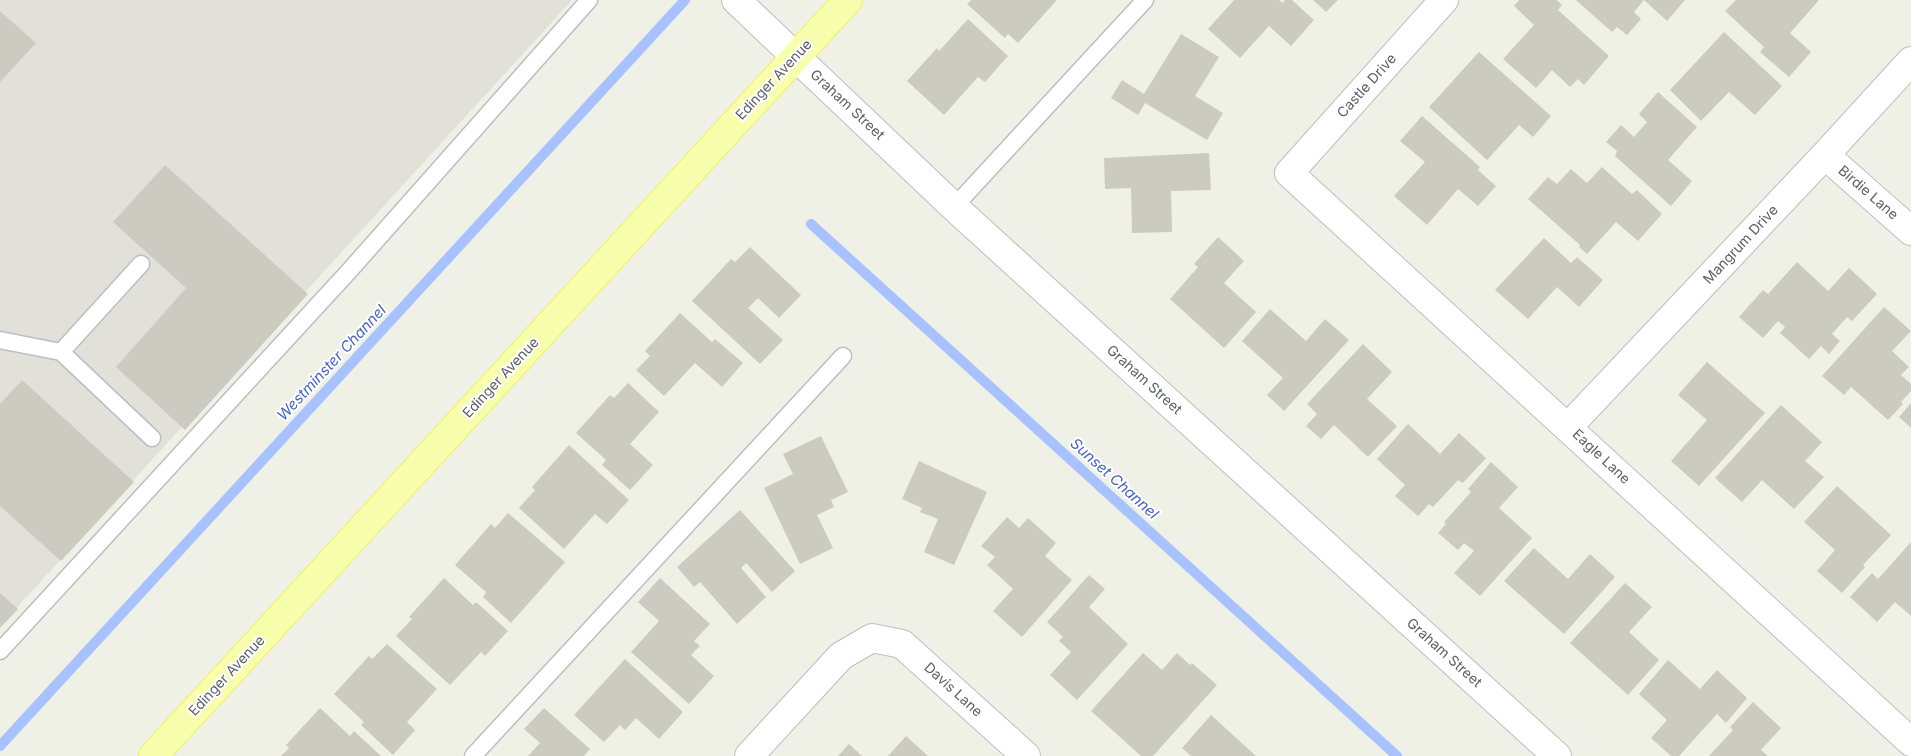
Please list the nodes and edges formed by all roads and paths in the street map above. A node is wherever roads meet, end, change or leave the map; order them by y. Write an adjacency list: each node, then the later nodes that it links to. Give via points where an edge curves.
1 (589, 0): 18 (lane, via 350,270)
2 (848, 0): 6 (main road, Edinger Avenue)
3 (1144, 0): 10 (lane)
4 (1444, 0): 9 (street, Castle Drive)
5 (745, 8): 6 (street, Graham Street)
6 (795, 57): 10 (street, Graham Street); 20 (main road, Edinger Avenue)
7 (1911, 61): 8 (street, Mangrum Drive)
8 (1825, 155): 11 (street, Birdie Lane); 16 (street, Mangrum Drive)
9 (1289, 173): 16 (street, Eagle Lane)
10 (954, 206): 24 (street, Graham Street)
11 (1911, 231)
12 (141, 264): 14 (lane)
13 (0, 340): 14 (lane)
14 (61, 352): 17 (lane)
15 (843, 356): 21 (lane)
16 (1568, 427): 19 (street, Eagle Lane)
17 (152, 438)
18 (0, 652)
19 (1911, 742)
20 (154, 756)
21 (473, 756)
22 (750, 756): 23 (street, Davis Lane, via 841,656 872,638 902,644)
23 (1026, 756)
24 (1557, 756)

